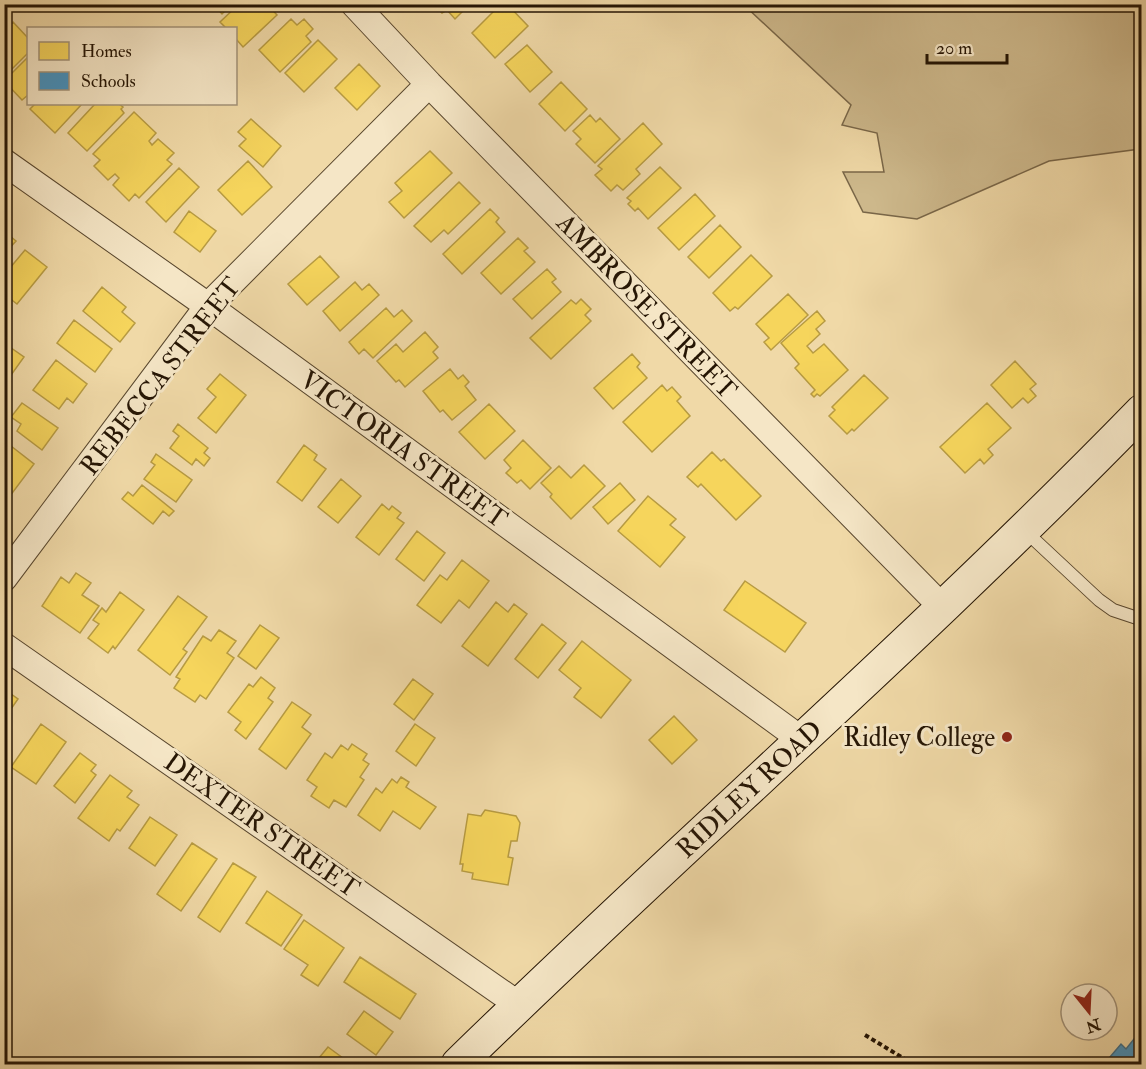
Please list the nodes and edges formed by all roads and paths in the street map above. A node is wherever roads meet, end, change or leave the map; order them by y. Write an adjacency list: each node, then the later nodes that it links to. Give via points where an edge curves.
1 (354, 4): 2 (street, AMBROSE STREET)
2 (429, 84): 4 (street, REBECCA STREET); 8 (street, AMBROSE STREET)
3 (4, 162): 4 (street, VICTORIA STREET)
4 (208, 306): 7 (street, REBECCA STREET); 11 (street, VICTORIA STREET)
5 (1142, 411): 6 (street, RIDLEY ROAD)
6 (1023, 529): 8 (street, RIDLEY ROAD); 9 (lane, via 1099,600)
7 (4, 578)
8 (942, 607): 11 (street, RIDLEY ROAD)
9 (1142, 623)
10 (4, 646): 12 (street, DEXTER STREET)
11 (802, 740): 12 (street, RIDLEY ROAD)
12 (519, 1005): 14 (street, RIDLEY ROAD)
13 (865, 1035): 15 (path)
14 (458, 1065)
15 (913, 1065)

